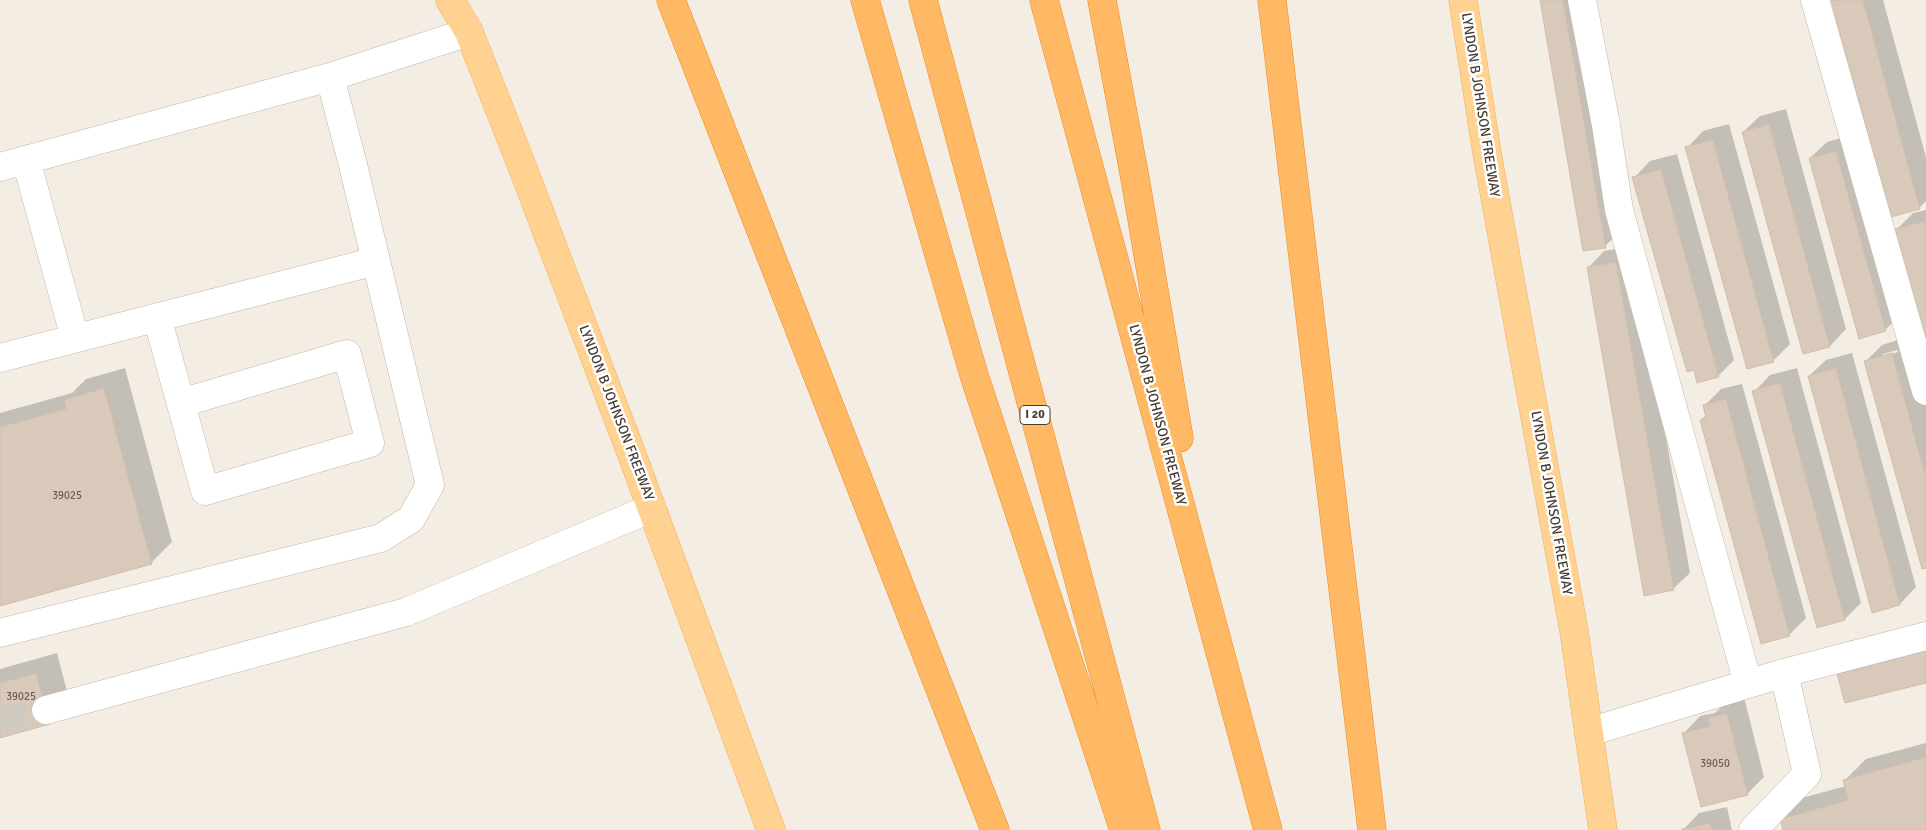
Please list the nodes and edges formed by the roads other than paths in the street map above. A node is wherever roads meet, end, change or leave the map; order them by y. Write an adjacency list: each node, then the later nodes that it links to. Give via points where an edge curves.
1 (450, 0): 11 (main road, LYNDON B JOHNSON FREEWAY)
2 (671, 0): 30 (highway)
3 (865, 0): 31 (highway, via 974,375)
4 (923, 0): 32 (highway, I 20)
5 (1044, 0): 22 (highway, LYNDON B JOHNSON FREEWAY)
6 (1102, 0): 22 (highway)
7 (1272, 0): 34 (highway)
8 (1463, 0): 28 (main road, LYNDON B JOHNSON FREEWAY)
9 (1582, 0): 26 (lane, via 1619,210)
10 (1815, 0): 19 (lane)
11 (469, 32): 12 (lane); 21 (main road, LYNDON B JOHNSON FREEWAY)
12 (330, 77): 13 (lane); 15 (lane)
13 (26, 160): 14 (lane); 17 (lane)
14 (0, 167)
15 (376, 261): 16 (lane); 23 (lane, via 430,485 411,519 380,538)
16 (157, 317): 17 (lane); 20 (lane)
17 (75, 338): 18 (lane)
18 (0, 358)
19 (1926, 391)
20 (181, 403): 20 (lane, via 205,491 370,444 347,354)
21 (652, 508): 27 (lane, via 406,612); 29 (main road, LYNDON B JOHNSON FREEWAY)
22 (1206, 594): 33 (highway, LYNDON B JOHNSON FREEWAY)
23 (0, 633)
24 (1926, 636): 25 (lane)
25 (1784, 673): 26 (lane); 36 (lane, via 1807,774)
26 (1748, 684): 28 (lane)
27 (46, 710)
28 (1589, 732): 35 (main road, LYNDON B JOHNSON FREEWAY)
29 (771, 830)
30 (995, 830)
31 (1124, 830)
32 (1146, 830)
33 (1268, 830)
34 (1372, 830)
35 (1603, 830)
36 (1753, 830)

